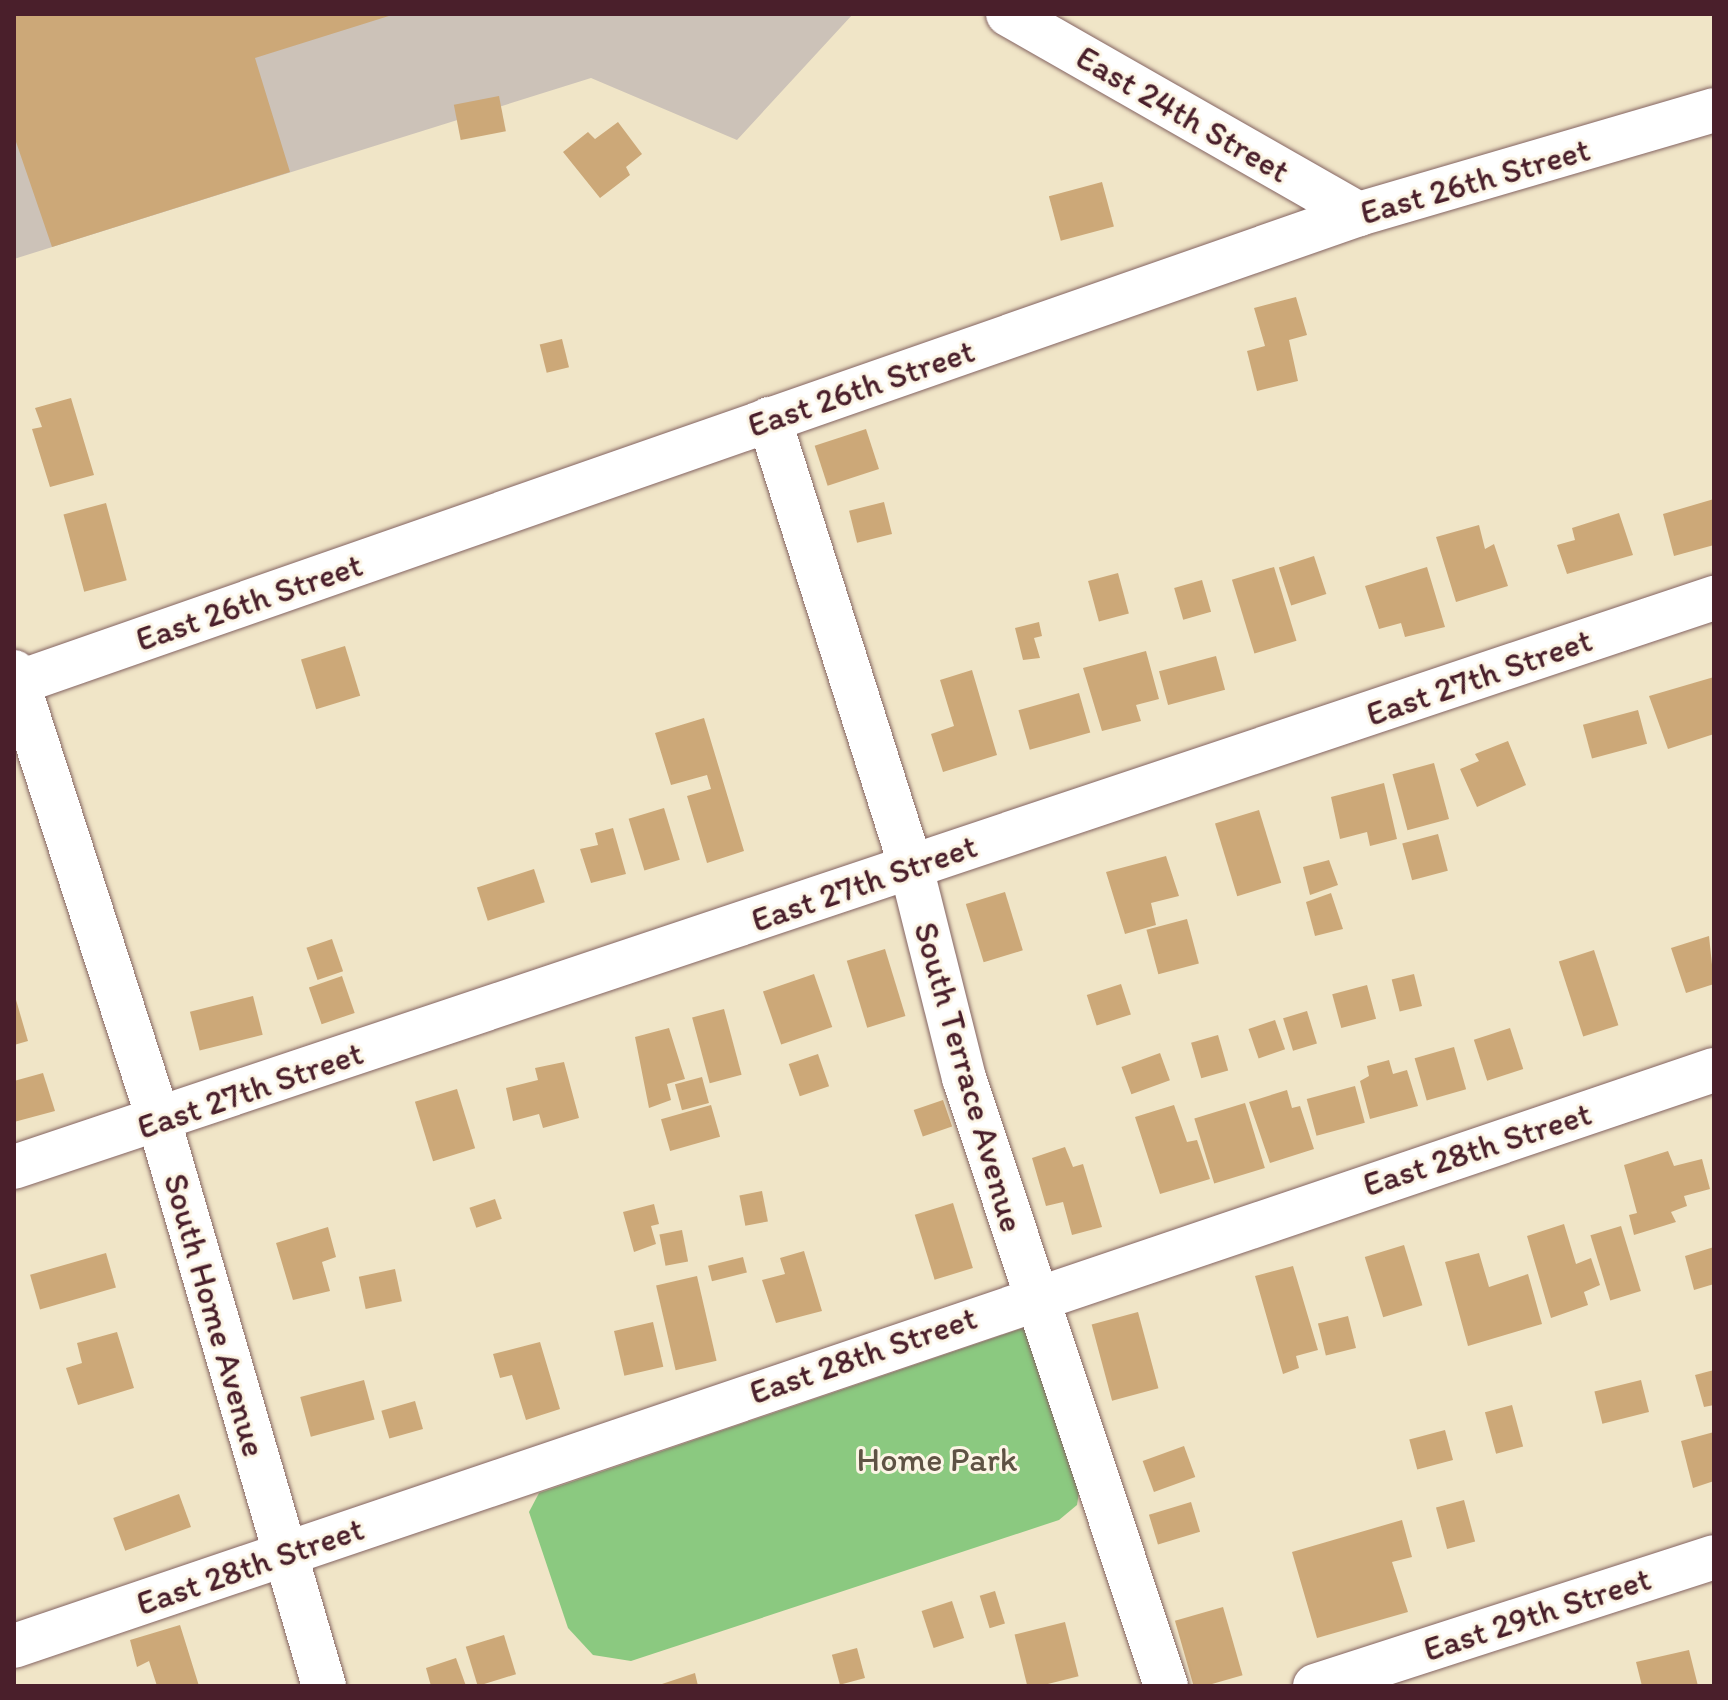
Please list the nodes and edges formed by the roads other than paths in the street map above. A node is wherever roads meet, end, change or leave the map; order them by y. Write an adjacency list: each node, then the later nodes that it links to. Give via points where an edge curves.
1 (1008, 14): 3 (street, East 24th Street)
2 (1714, 110): 3 (street, East 26th Street)
3 (1359, 214): 4 (street, East 26th Street)
4 (769, 419): 6 (street, East 26th Street); 7 (street, South Terrace Avenue)
5 (1714, 598): 7 (street, East 27th Street)
6 (15, 680): 9 (street, South Home Avenue)
7 (911, 867): 9 (street, East 27th Street); 11 (street, South Terrace Avenue, via 964,1078)
8 (1714, 1070): 11 (street, East 28th Street)
9 (159, 1121): 10 (street, East 27th Street); 12 (street, South Home Avenue)
10 (14, 1167)
11 (1033, 1297): 12 (street, East 28th Street); 16 (street, South Terrace Avenue)
12 (285, 1554): 14 (street, East 28th Street); 15 (street, South Home Avenue)
13 (1714, 1557): 17 (street, East 29th Street)
14 (14, 1646)
15 (324, 1686)
16 (1166, 1686)
17 (1315, 1686)

